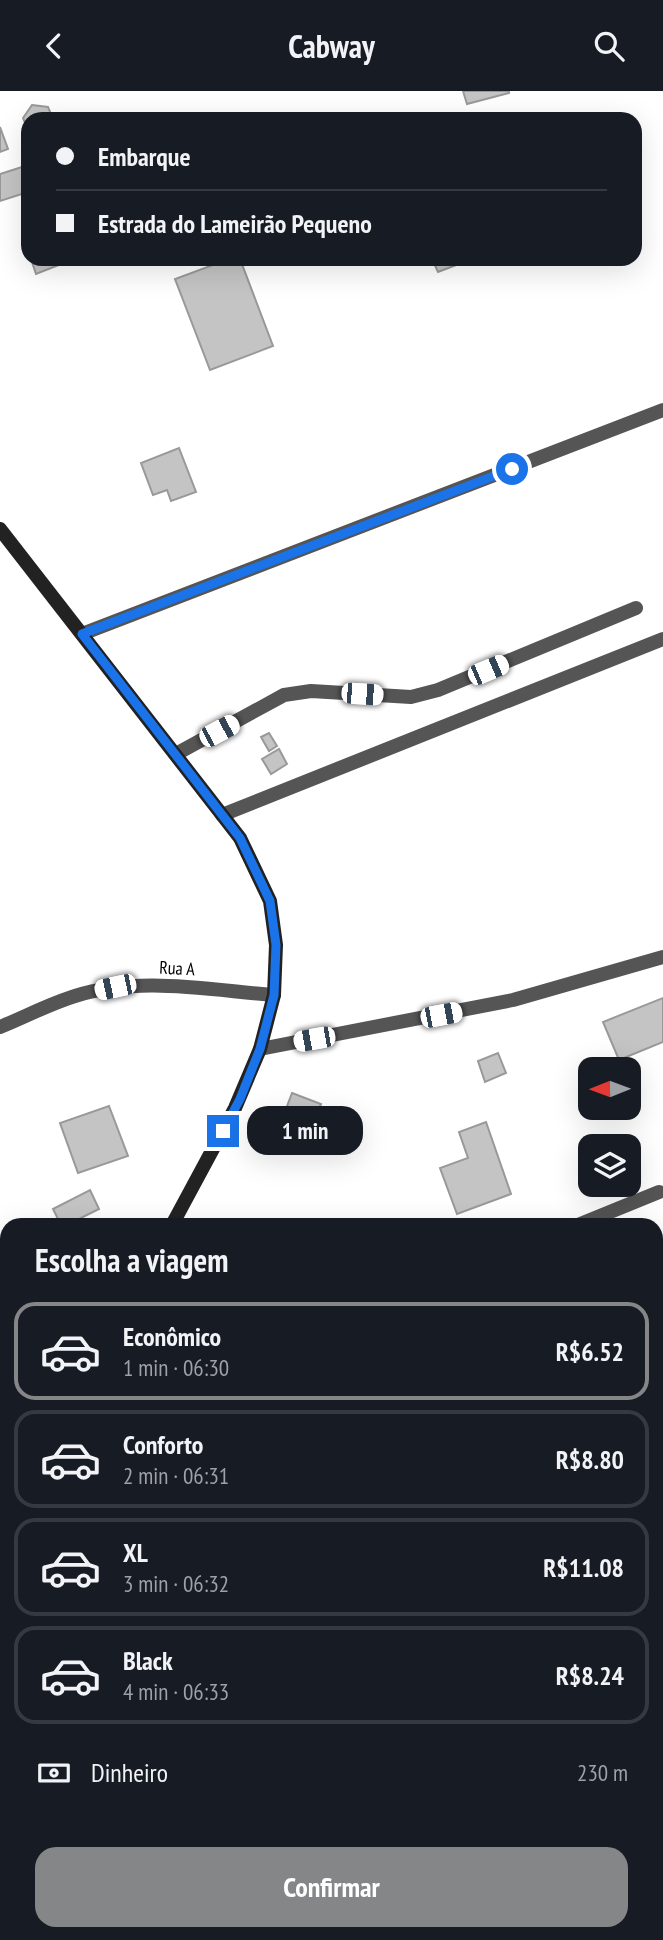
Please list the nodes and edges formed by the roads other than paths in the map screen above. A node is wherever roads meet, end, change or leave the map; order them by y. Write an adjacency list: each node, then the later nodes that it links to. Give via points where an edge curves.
1 (663, 410): 4 (street)
2 (0, 529): 4 (street)
3 (636, 608): 6 (street, via 411,697 311,691 284,695)
4 (82, 634): 6 (street)
5 (663, 639): 7 (street)
6 (176, 754): 7 (street)
7 (222, 815): 9 (street, via 240,838 270,901 276,945)
8 (663, 957): 11 (street, via 513,1000)
9 (274, 995): 10 (street, Rua A, via 158,985 115,987 75,996); 11 (street)
10 (0, 1027)
11 (260, 1049): 13 (street, via 235,1108)
12 (659, 1192): 14 (street)
13 (176, 1218)
14 (595, 1218)

